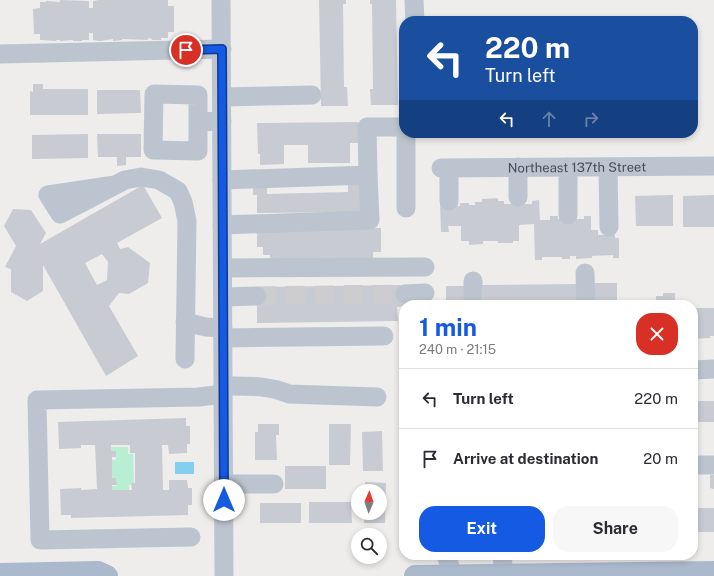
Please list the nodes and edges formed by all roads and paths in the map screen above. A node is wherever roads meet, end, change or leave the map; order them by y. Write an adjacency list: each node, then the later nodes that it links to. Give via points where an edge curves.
1 (221, 0): 4 (street)
2 (414, 0): 3 (street)
3 (414, 16)
4 (222, 49): 5 (street); 7 (street)
5 (0, 54)
6 (312, 95): 7 (street)
7 (222, 97): 9 (street)
8 (198, 122): 9 (street)
9 (222, 122): 17 (street)
10 (399, 127): 16 (street, via 367,127)
11 (406, 138): 21 (street)
12 (608, 166): 13 (street, Northeast 137th Street); 15 (street, Northeast 137th Street); 24 (street)
13 (714, 166)
14 (518, 167): 15 (street, Northeast 137th Street); 19 (street); 20 (street, Northeast 137th Street, via 445,168)
15 (568, 167): 22 (street)
16 (368, 176): 17 (street); 23 (street, via 370,220)
17 (222, 180): 23 (street)
18 (115, 185): 35 (street, via 141,177 159,180 178,191 187,221)
19 (518, 197)
20 (449, 201)
21 (406, 208)
22 (568, 215)
23 (222, 225): 26 (street)
24 (609, 227)
25 (425, 267): 26 (street)
26 (223, 268): 32 (street)
27 (585, 273): 34 (street)
28 (472, 281): 33 (street)
29 (425, 293): 30 (street)
30 (405, 294)
31 (257, 296): 32 (street)
32 (223, 297): 36 (street)
33 (473, 300)
34 (586, 300)
35 (185, 322): 36 (street); 38 (street)
36 (223, 333): 37 (street); 41 (street)
37 (384, 336)
38 (185, 359)
39 (714, 369): 40 (street)
40 (698, 370)
41 (223, 390): 42 (street, via 252,386 277,389 290,394); 45 (street); 47 (street, via 199,397 37,400 40,540)
42 (377, 396)
43 (714, 465): 44 (street)
44 (698, 466)
45 (224, 484): 46 (street); 53 (street)
46 (274, 484)
47 (191, 537)
48 (445, 560): 55 (street)
49 (503, 565): 50 (main road); 55 (main road)
50 (714, 572)
51 (0, 574): 52 (main road, via 98,572)
52 (107, 576)
53 (224, 576)
54 (415, 576): 55 (main road)
55 (443, 576)

